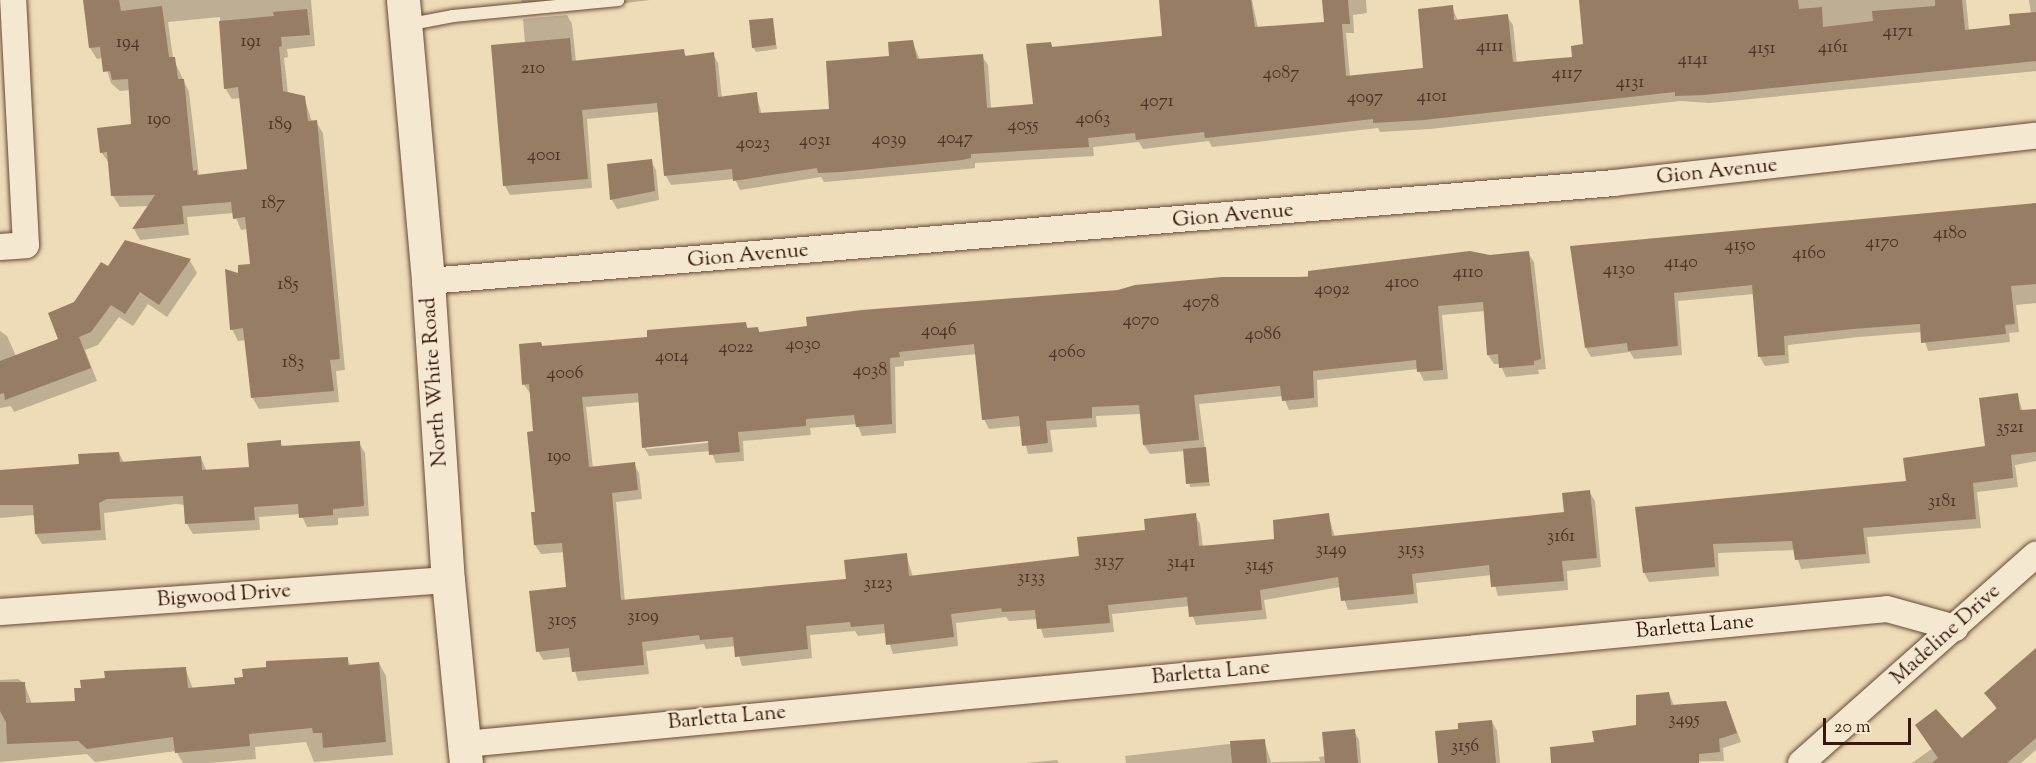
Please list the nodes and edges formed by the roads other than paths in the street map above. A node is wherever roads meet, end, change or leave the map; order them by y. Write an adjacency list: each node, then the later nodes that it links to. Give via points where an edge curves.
1 (13, 0): 5 (street, via 27,245)
2 (618, 0): 3 (lane)
3 (405, 13): 6 (main road, North White Road)
4 (2036, 136): 6 (street, Gion Avenue, via 1614,183)
5 (0, 247)
6 (428, 281): 8 (main road, North White Road)
7 (2036, 554): 10 (street, Madeline Drive)
8 (448, 580): 9 (street, Bigwood Drive); 11 (main road, North White Road)
9 (0, 612)
10 (1955, 628): 11 (street, Barletta Lane, via 1887,609); 12 (street, Madeline Drive)
11 (465, 754)
12 (1801, 763)

